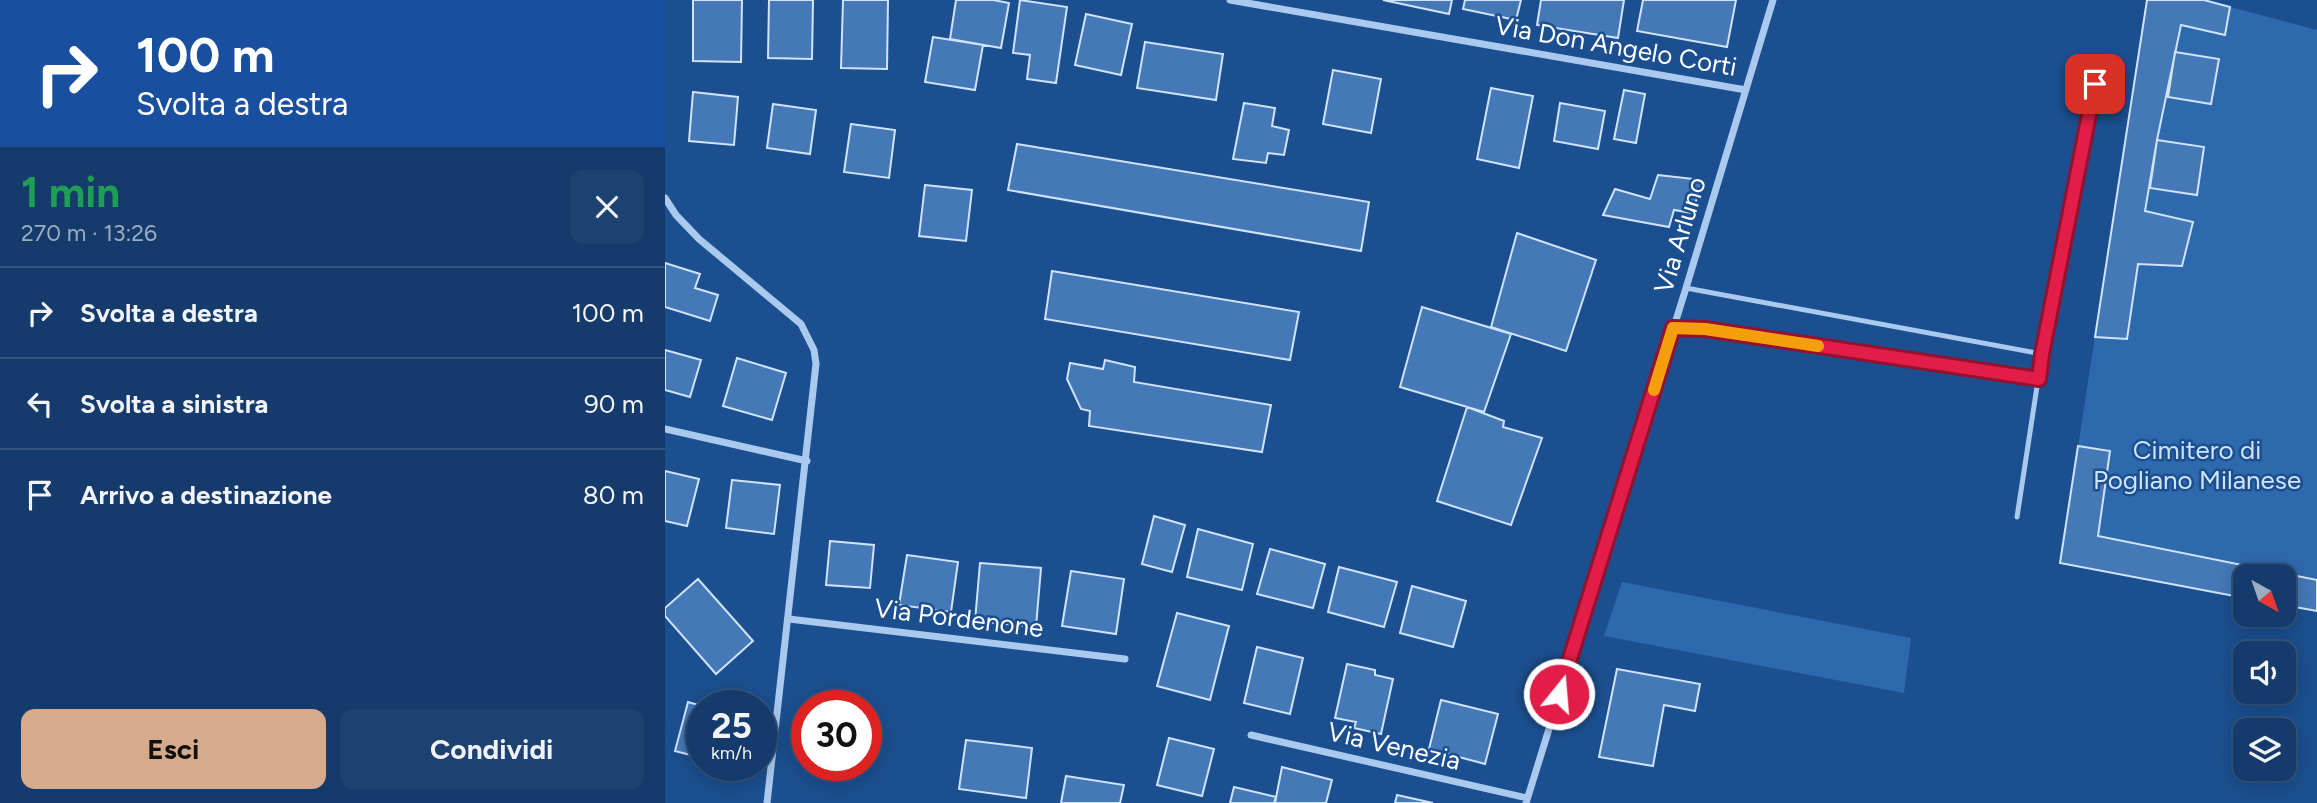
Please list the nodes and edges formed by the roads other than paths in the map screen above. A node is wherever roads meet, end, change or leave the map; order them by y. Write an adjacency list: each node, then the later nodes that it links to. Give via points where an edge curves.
1 (1230, 0): 4 (street, Via Don Angelo Corti)
2 (1773, 0): 4 (street, Via Arluno)
3 (2101, 57): 8 (lane)
4 (1746, 90): 6 (street, Via Arluno)
5 (665, 198): 11 (street, via 687,228 790,314 809,336 816,378)
6 (1686, 288): 7 (street, Via Arluno); 8 (lane)
7 (1673, 328): 9 (lane); 16 (street, Via Arluno)
8 (2042, 354): 9 (lane)
9 (2039, 379): 12 (lane)
10 (665, 429): 11 (street)
11 (807, 461): 13 (street)
12 (2017, 517)
13 (789, 619): 14 (street, Via Pordenone); 17 (street)
14 (1125, 659)
15 (1251, 735): 16 (street, Via Venezia)
16 (1526, 800)
17 (767, 803)

